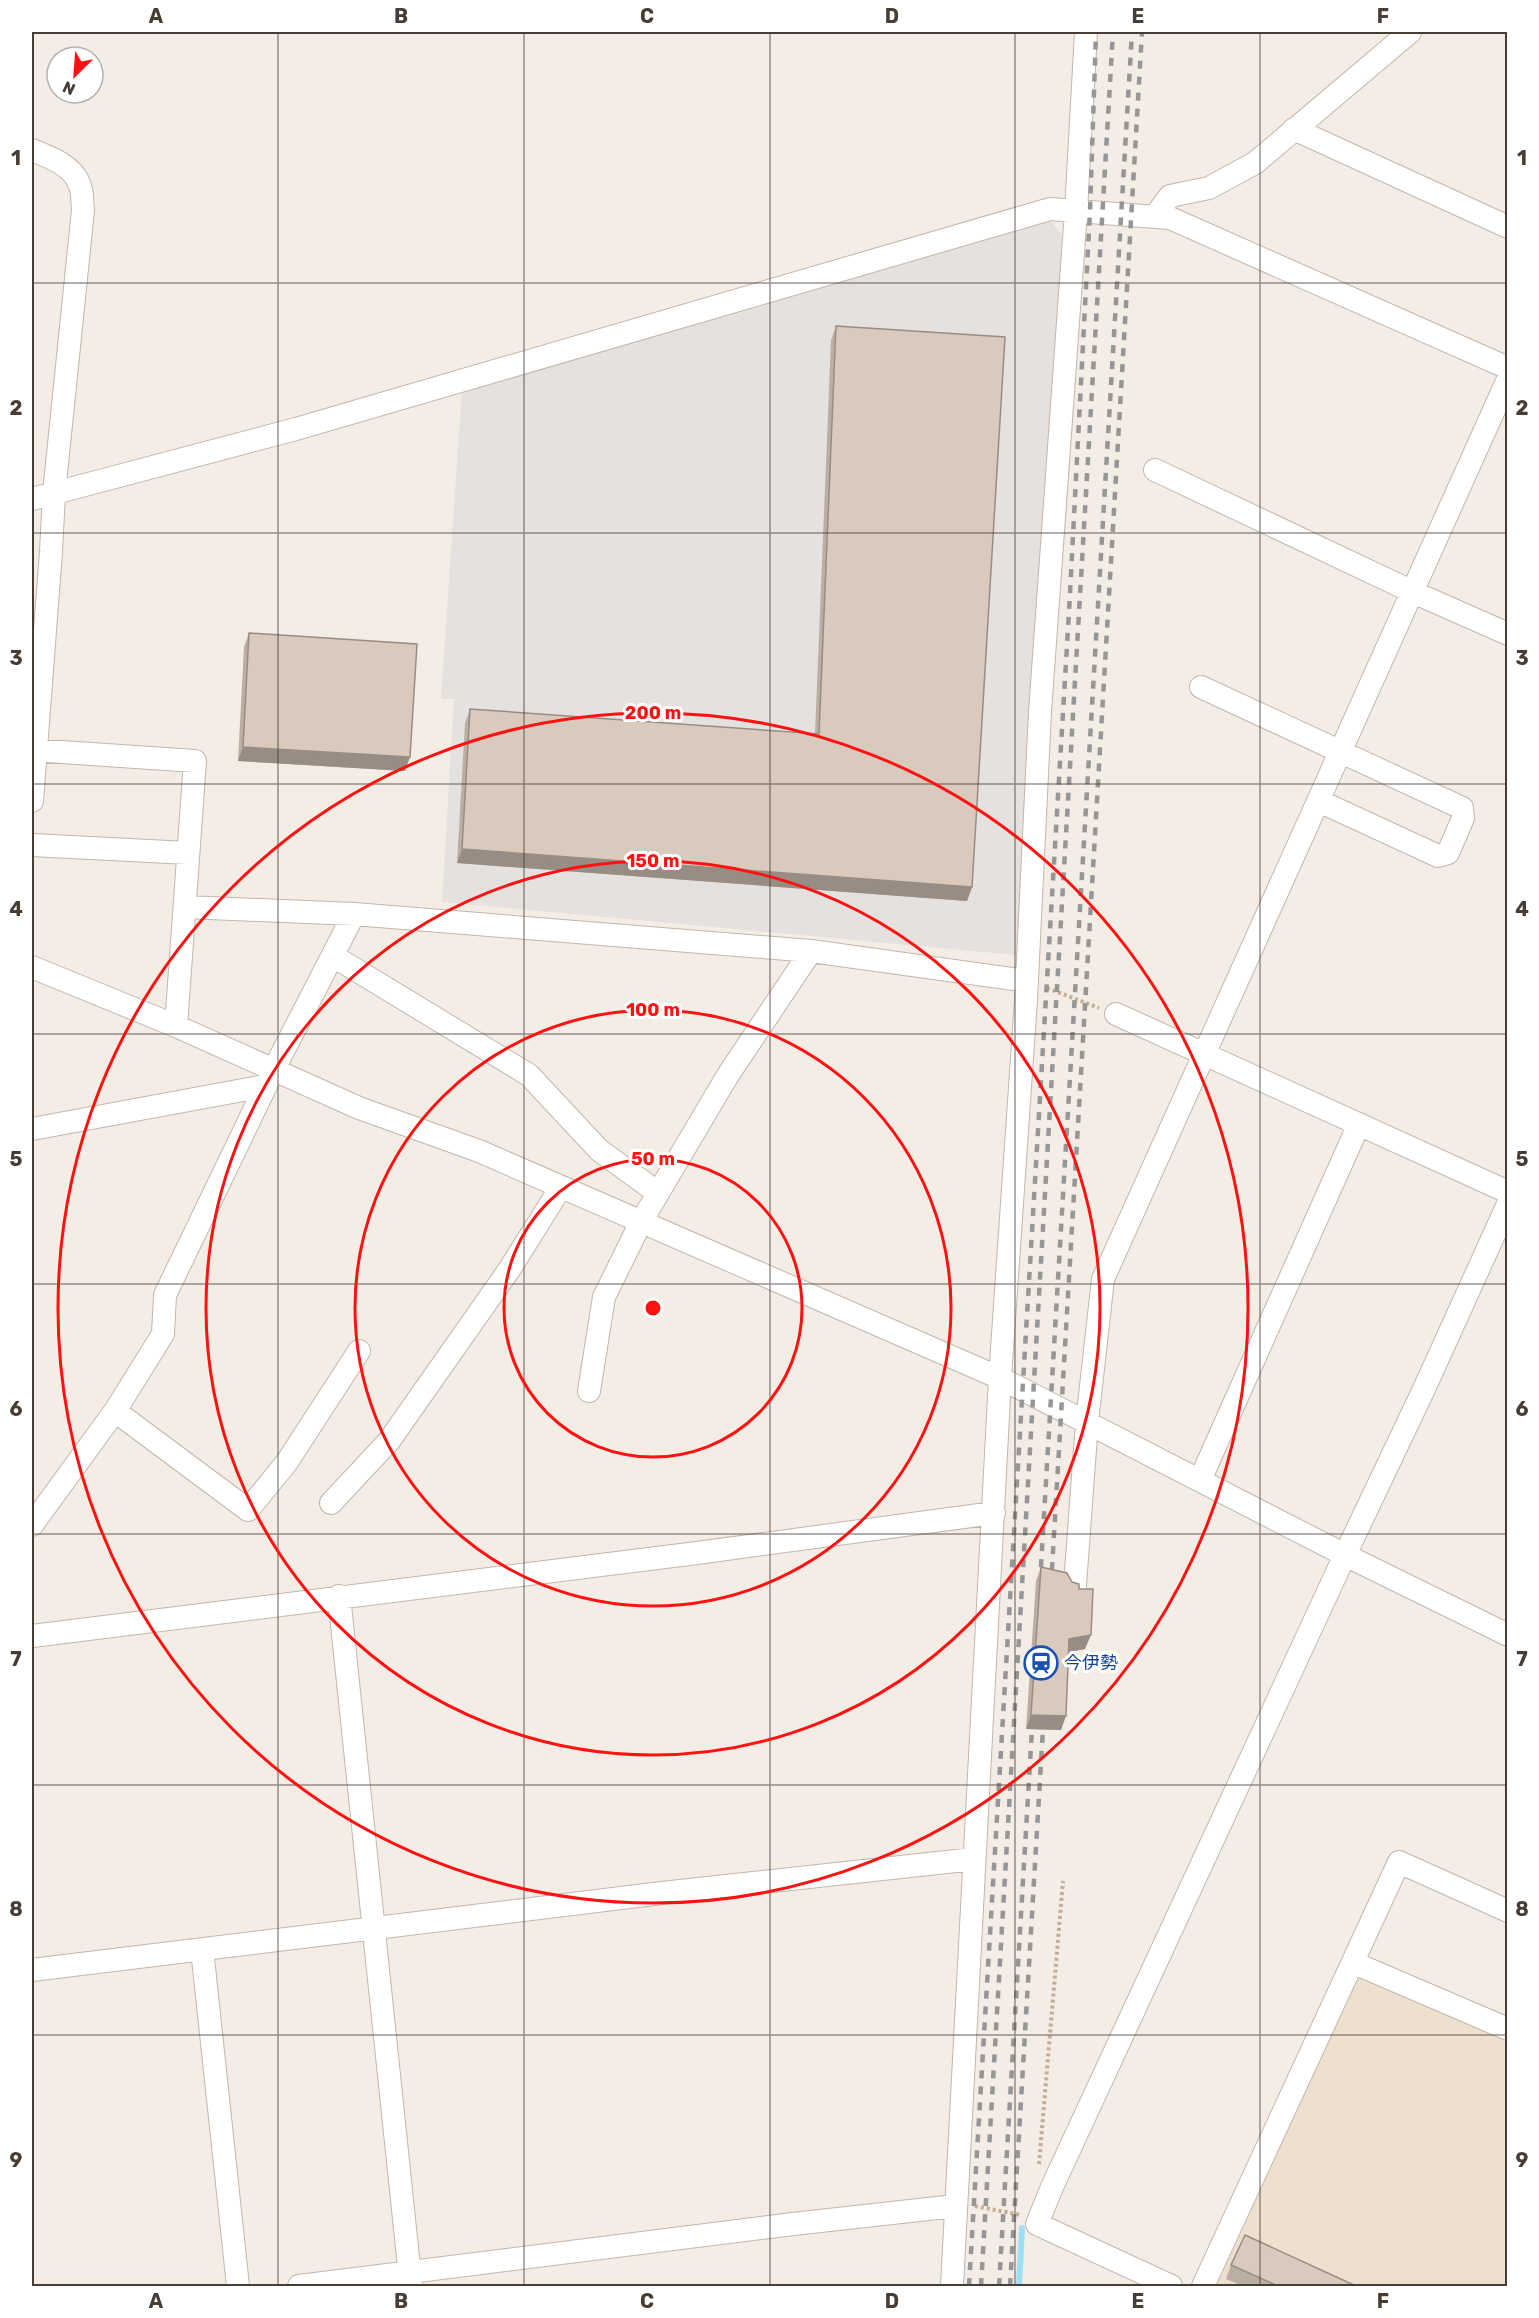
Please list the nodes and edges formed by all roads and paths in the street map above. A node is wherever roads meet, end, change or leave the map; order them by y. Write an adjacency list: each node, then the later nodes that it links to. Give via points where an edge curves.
1 (1086, 32): 5 (street)
2 (1410, 32): 3 (street)
3 (1294, 129): 6 (street, via 1255,163 1230,178 1209,188 1170,196); 7 (street)
4 (32, 150): 11 (street, via 52,158 75,175 81,187 83,210)
5 (1076, 210): 6 (street); 11 (street, via 1050,209 296,429); 27 (street, via 1040,712)
6 (1155, 216): 8 (street, via 1170,218)
7 (1508, 227)
8 (1508, 368)
9 (1508, 379): 13 (street)
10 (1155, 470): 13 (street)
11 (54, 493): 12 (street); 16 (street)
12 (32, 499)
13 (1413, 592): 14 (street); 17 (street)
14 (1508, 634)
15 (1201, 687): 17 (street)
16 (34, 750): 18 (street); 21 (street, via 195,761)
17 (1340, 752): 19 (street); 19 (street, via 1462,808 1463,818 1448,853 1438,856)
18 (32, 801)
19 (1319, 801): 30 (street)
20 (32, 845): 21 (street)
21 (188, 853): 22 (street)
22 (185, 907): 23 (street); 29 (street)
23 (354, 915): 24 (street); 25 (street)
24 (811, 951): 27 (street); 36 (street, via 728,1075)
25 (333, 956): 31 (street); 36 (street, via 529,1075 598,1150)
26 (32, 967): 29 (street)
27 (1027, 981): 28 (path); 40 (street)
28 (1116, 1014): 30 (street)
29 (176, 1026): 31 (street)
30 (1204, 1053): 32 (street); 43 (street, via 1103,1279)
31 (270, 1077): 33 (street); 34 (street, via 479,1151); 42 (street, via 165,1295 163,1334)
32 (1359, 1124): 35 (street); 44 (street)
33 (32, 1129)
34 (561, 1187): 38 (street); 45 (street, via 509,1270 389,1441)
35 (1508, 1192)
36 (658, 1193): 38 (street)
37 (1508, 1204): 48 (street)
38 (641, 1222): 40 (street); 41 (street, via 604,1297)
39 (359, 1351): 42 (street, via 287,1462 248,1510)
40 (1000, 1378): 43 (street); 46 (street)
41 (589, 1391)
42 (115, 1411): 47 (street)
43 (1087, 1422): 44 (street); 49 (street)
44 (1200, 1480): 48 (street)
45 (331, 1503)
46 (994, 1513): 50 (street); 53 (street)
47 (32, 1526)
48 (1345, 1554): 51 (street); 63 (street)
49 (1076, 1585)
50 (339, 1596): 52 (street); 56 (street)
51 (1508, 1635)
52 (32, 1636)
53 (974, 1859): 56 (street); 62 (street)
54 (1064, 1881): 61 (path)
55 (1508, 1911): 58 (street, via 1399,1862)
56 (374, 1929): 57 (street); 64 (street)
57 (202, 1949): 59 (street); 65 (street)
58 (1354, 1963): 60 (street); 69 (street)
59 (32, 1970)
60 (1507, 2026)
61 (1039, 2168)
62 (955, 2206): 63 (path); 64 (street); 67 (street)
63 (1039, 2219): 68 (street, via 1037,2224 1046,2229)
64 (410, 2279): 66 (street)
65 (238, 2286)
66 (298, 2286)
67 (952, 2286)
68 (1171, 2286)
69 (1203, 2286)

